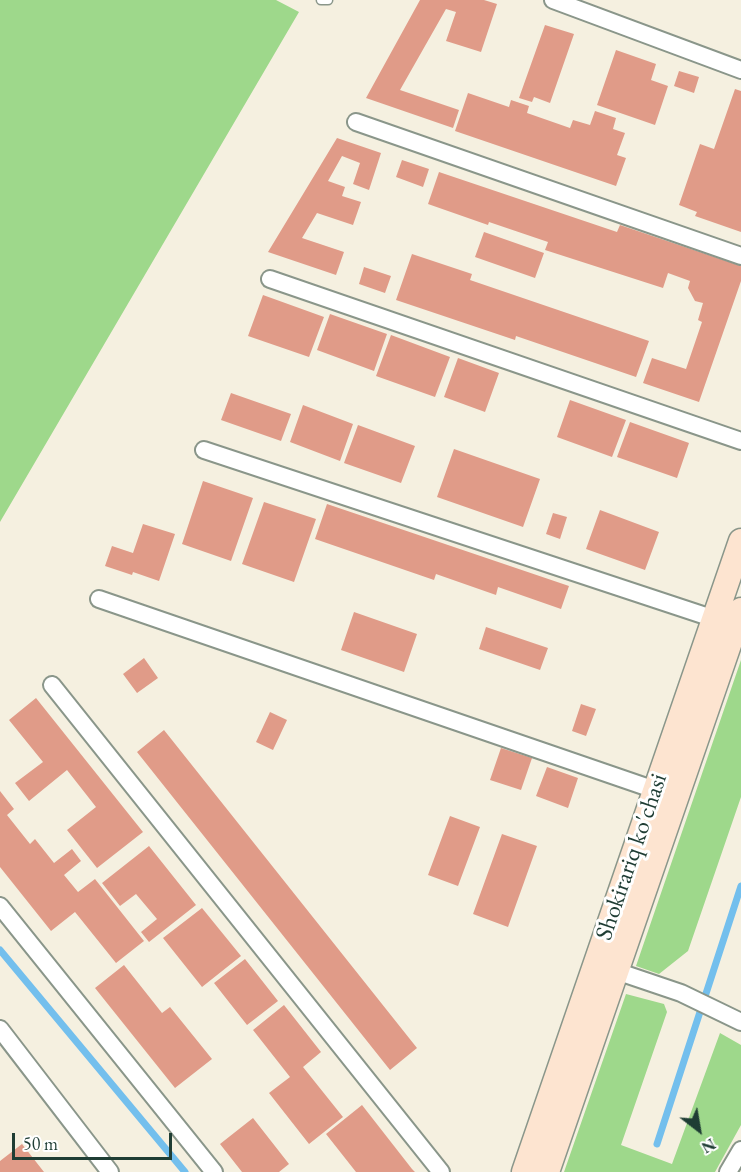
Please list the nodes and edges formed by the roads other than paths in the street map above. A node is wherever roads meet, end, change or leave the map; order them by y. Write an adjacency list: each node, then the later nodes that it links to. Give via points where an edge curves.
1 (321, 0): 2 (lane)
2 (328, 0)
3 (553, 0): 4 (street)
4 (741, 70)
5 (356, 122): 6 (street)
6 (741, 256)
7 (270, 279): 8 (street)
8 (741, 441)
9 (204, 450): 12 (street)
10 (741, 541): 12 (main road, Shokirariq ko'chasi)
11 (99, 599): 14 (street)
12 (730, 618): 14 (main road, Shokirariq ko'chasi)
13 (52, 685): 22 (street)
14 (666, 793): 16 (main road, Shokirariq ko'chasi); 23 (main road, Shokirariq ko'chasi)
15 (0, 906): 21 (street)
16 (616, 971): 17 (street); 24 (main road, Shokirariq ko'chasi)
17 (740, 1018)
18 (0, 1029): 20 (street)
19 (741, 1150): 25 (street)
20 (110, 1172)
21 (214, 1172)
22 (441, 1172)
23 (524, 1172)
24 (547, 1172)
25 (728, 1172)

